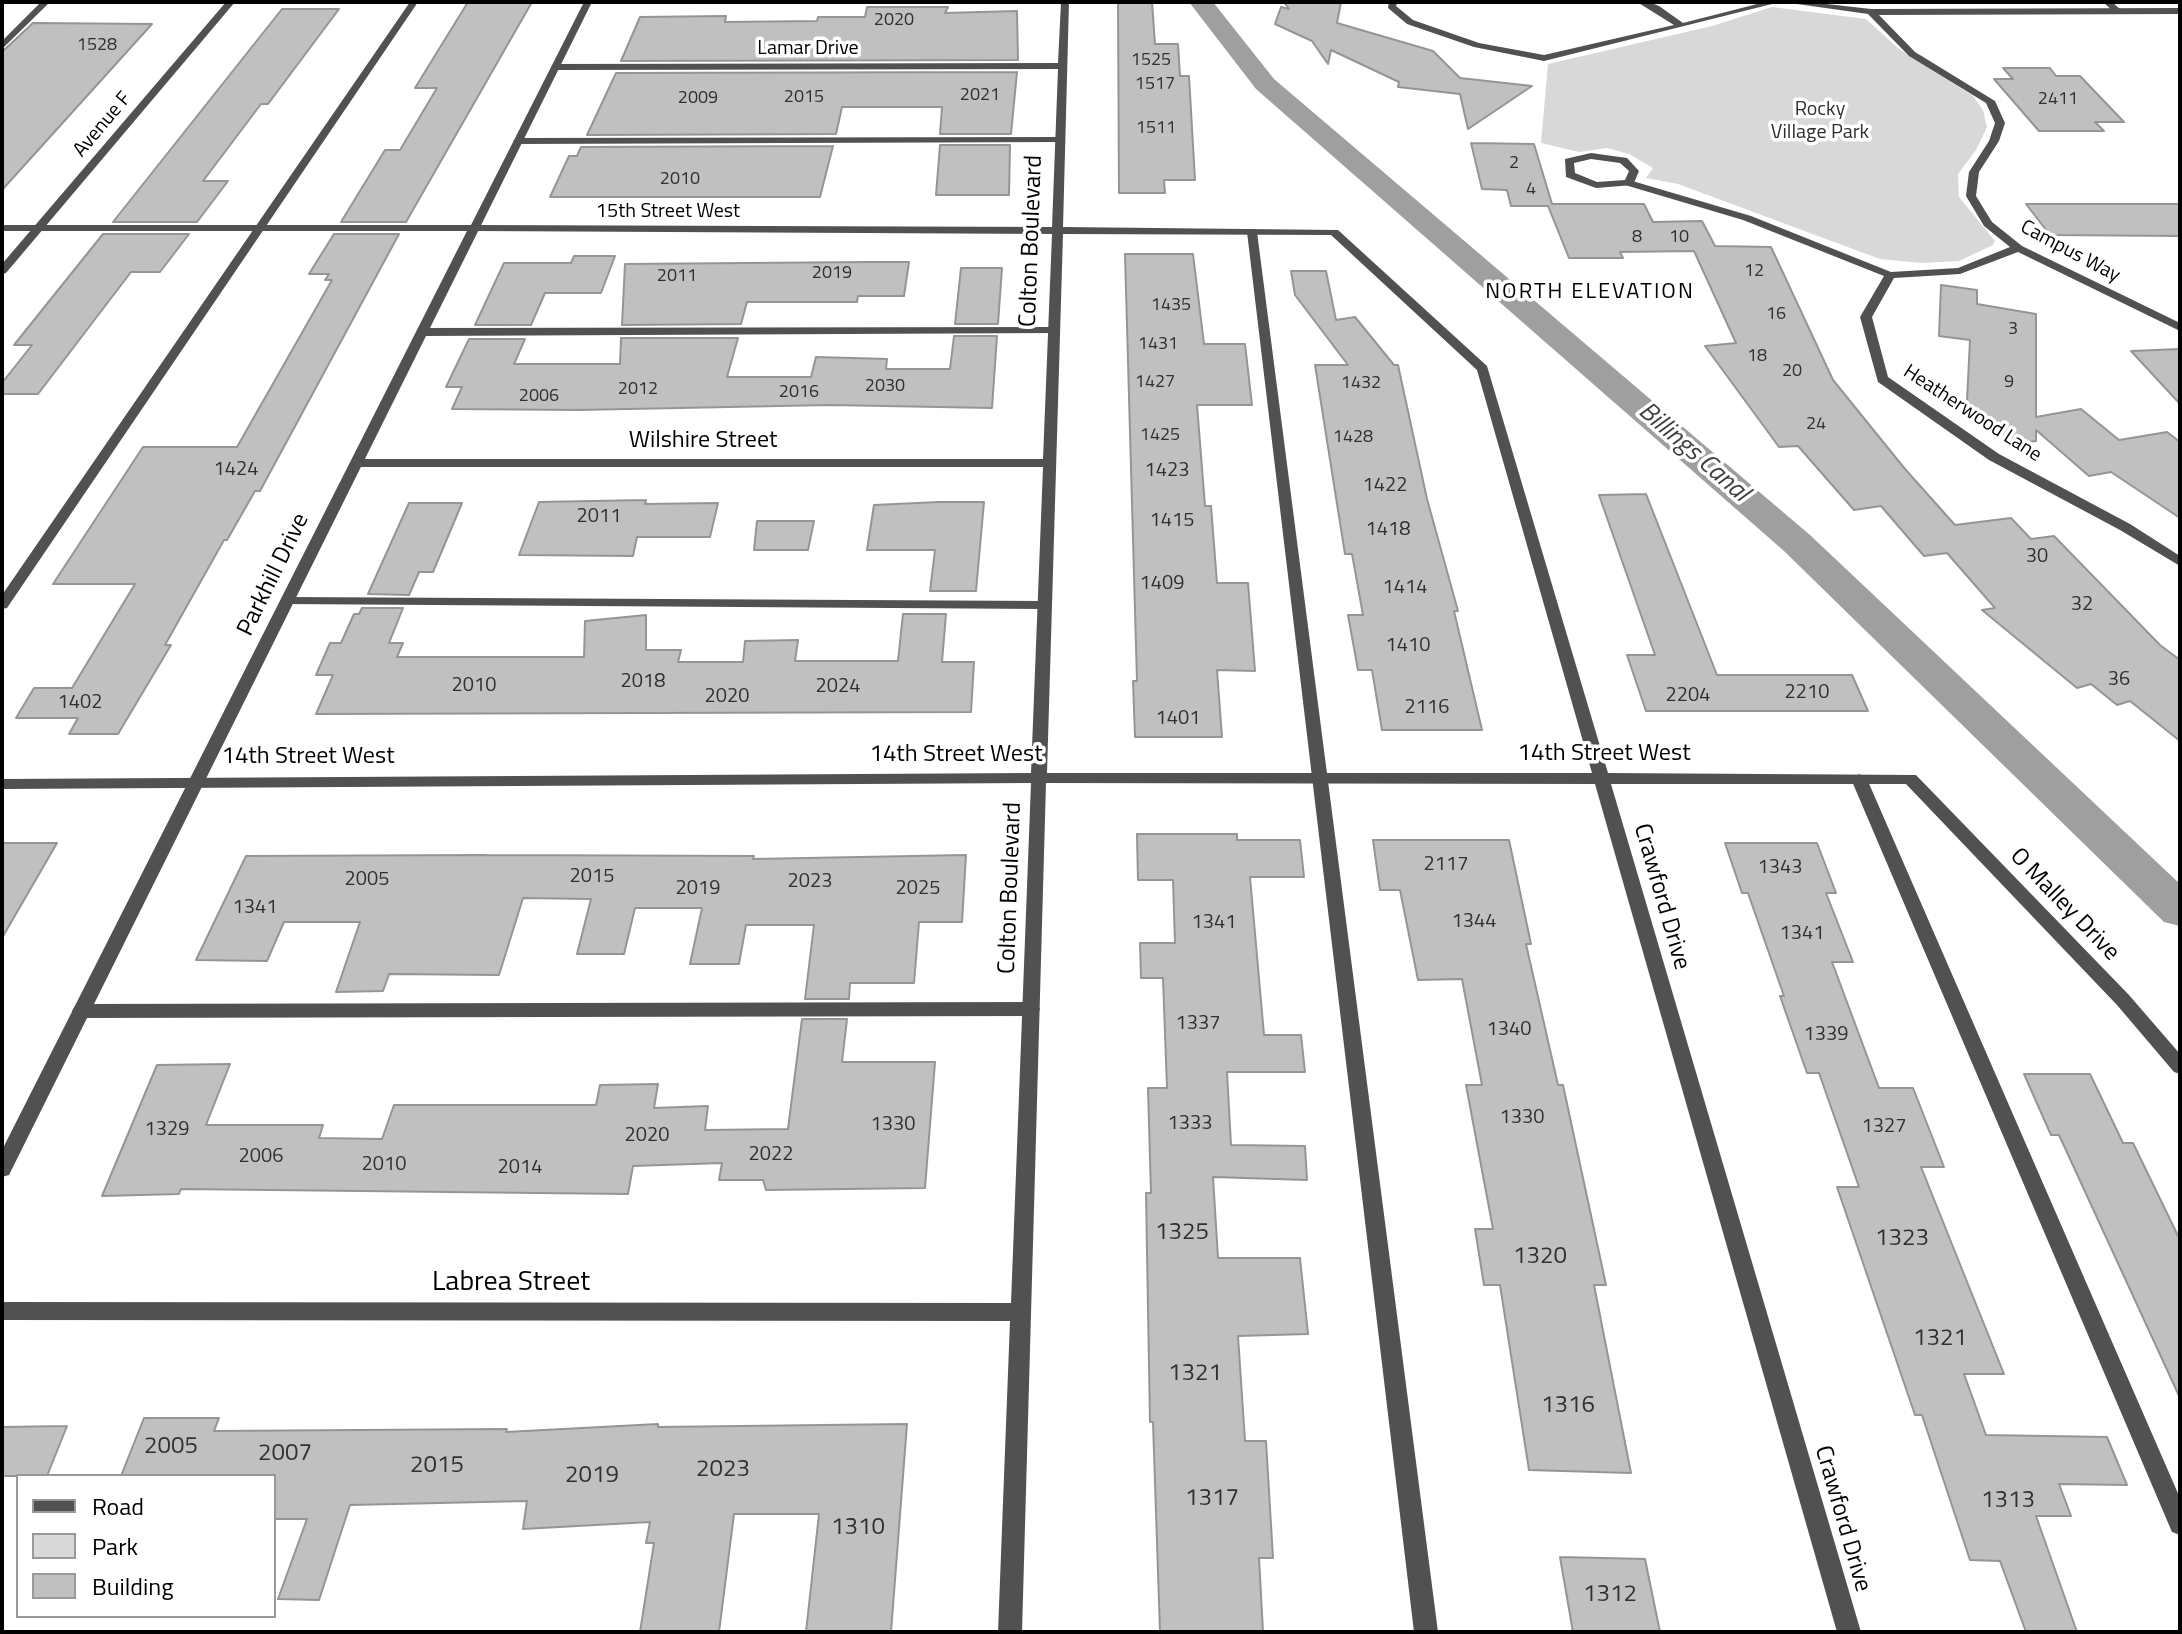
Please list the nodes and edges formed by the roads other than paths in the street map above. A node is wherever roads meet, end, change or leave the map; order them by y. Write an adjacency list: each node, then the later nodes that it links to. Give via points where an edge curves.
1 (46, 2): 15 (street)
2 (231, 2): 22 (street, Avenue F)
3 (414, 2): 24 (street)
4 (588, 2): 17 (street, Parkhill Drive)
5 (1065, 2): 16 (street, Colton Boulevard)
6 (1394, 2): 14 (street, via 1391,6 1410,22 1477,45 1544,58)
7 (1641, 2): 14 (street)
8 (1776, 2): 14 (street)
9 (1787, 2): 13 (street)
10 (2107, 2): 11 (street)
11 (2118, 11): 12 (street); 13 (street)
12 (2180, 11)
13 (1871, 12): 28 (street, Campus Way, via 1912,54 1990,101 2000,123 1974,172 1971,196 1988,224)
14 (1681, 26)
15 (2, 46)
16 (1061, 66): 17 (street, Lamar Drive); 18 (street, Colton Boulevard)
17 (556, 67): 19 (street, Parkhill Drive)
18 (1059, 140): 19 (street); 27 (street, Colton Boulevard)
19 (518, 141): 23 (street, Parkhill Drive)
20 (1629, 183): 20 (street, via 1634,171 1623,160 1591,156 1569,161 1570,175 1596,185); 30 (street, via 1747,218)
21 (2, 228): 22 (street, 15th Street West)
22 (40, 228): 24 (street, 15th Street West); 29 (street, Avenue F)
23 (476, 228): 24 (street, 15th Street West); 27 (street, 15th Street West); 33 (street, Parkhill Drive)
24 (261, 229): 38 (street)
25 (1252, 232): 26 (street, 15th Street West); 27 (street, 15th Street West); 42 (street)
26 (1334, 232): 40 (street, Crawford Drive, via 1483,369)
27 (1056, 233): 32 (street, Colton Boulevard)
28 (2018, 248): 30 (street, via 1960,271); 31 (street, Campus Way)
29 (2, 271)
30 (1890, 275): 36 (street, Heatherwood Lane, via 1866,317 1882,379 1994,457)
31 (2180, 327)
32 (1053, 331): 33 (street); 35 (street, Colton Boulevard)
33 (422, 332): 34 (street, Parkhill Drive)
34 (357, 463): 35 (street, Wilshire Street); 37 (street, Parkhill Drive)
35 (1049, 463): 39 (street, Colton Boulevard)
36 (2180, 562)
37 (288, 601): 39 (street); 45 (street, Parkhill Drive)
38 (2, 605)
39 (1044, 605): 41 (street, Colton Boulevard)
40 (1602, 777): 42 (street, 14th Street West); 43 (street, 14th Street West); 56 (street, Crawford Drive)
41 (1040, 778): 42 (street, 14th Street West); 45 (street, 14th Street West); 47 (street, Colton Boulevard)
42 (1321, 778): 55 (street)
43 (1859, 779): 44 (street, 14th Street West); 53 (street)
44 (1910, 779): 49 (street, O Malley Drive, via 2123,1000)
45 (199, 782): 46 (street, 14th Street West); 48 (street, Parkhill Drive)
46 (2, 784)
47 (1031, 1009): 48 (street); 52 (street, Colton Boulevard)
48 (81, 1011): 50 (street, Parkhill Drive)
49 (2180, 1067)
50 (2, 1169)
51 (2, 1311): 52 (street, Labrea Street)
52 (1021, 1312): 54 (street, Colton Boulevard)
53 (2180, 1524)
54 (1010, 1632)
55 (1426, 1632)
56 (1849, 1632)

